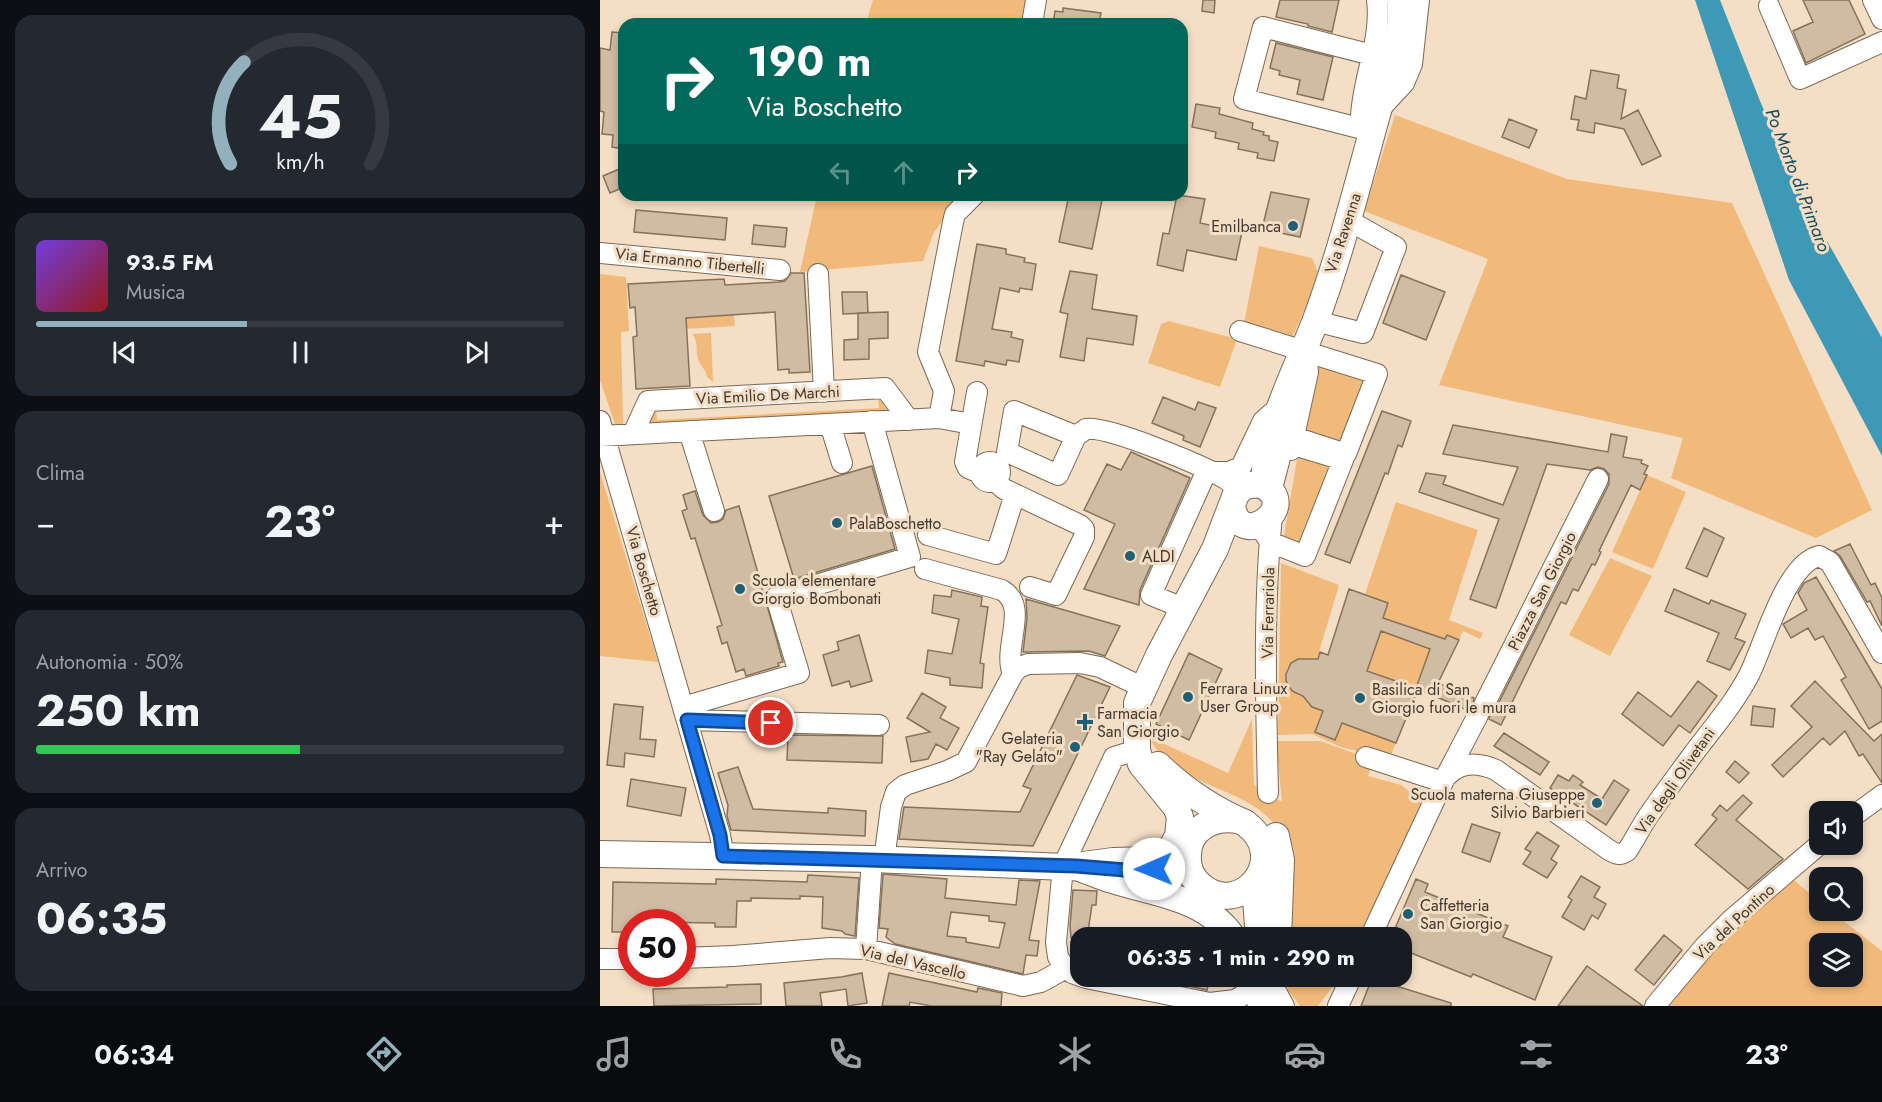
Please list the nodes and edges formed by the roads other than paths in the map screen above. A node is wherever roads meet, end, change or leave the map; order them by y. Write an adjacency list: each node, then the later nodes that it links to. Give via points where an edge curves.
1 (1036, 0): 7 (street)
2 (1377, 0): 10 (street)
3 (1400, 0): 11 (main road, Via Ravenna, via 1398,36)
4 (1419, 0): 11 (street, Via Ravenna, via 1412,64 1404,83)
5 (1874, 0): 8 (street)
6 (1769, 6): 9 (street, via 1800,79)
7 (1033, 18)
8 (1882, 19)
9 (1882, 42)
10 (1372, 55): 11 (street, via 1361,109 1363,127); 11 (street, via 1263,27 1244,99)
11 (1372, 124): 13 (main road, Via Ravenna)
12 (968, 201): 24 (street, via 955,214 928,352 944,391)
13 (1348, 220): 17 (main road, Via Ravenna); 17 (street, via 1396,248 1363,333)
14 (600, 253): 15 (street, Via Ermanno Tibertelli)
15 (780, 270)
16 (818, 274): 21 (street)
17 (1315, 321): 19 (main road, Via Ravenna)
18 (1240, 331): 19 (street)
19 (1301, 352): 20 (main road, Via Ravenna); 33 (street, via 1307,360 1308,372); 33 (street, via 1377,374 1346,454)
20 (1288, 383): 23 (main road, Via Ravenna); 38 (main road, Via Ravenna, via 1270,438)
21 (824, 392): 25 (street, Via Emilio De Marchi, via 885,388); 31 (street, Via Emilio De Marchi, via 648,401)
22 (977, 392): 28 (street)
23 (1272, 413): 35 (street, Via Ravenna, via 1263,421 1241,467 1227,472); 38 (main road, Via Ravenna, via 1258,440)
24 (939, 418): 25 (street, Via Emilio De Marchi); 28 (street, Via Emilio De Marchi)
25 (909, 420): 26 (street, Via Emilio De Marchi)
26 (872, 422): 27 (street, Via Emilio De Marchi); 47 (street, via 910,557 776,597 799,673)
27 (830, 424): 30 (street, Via Emilio De Marchi); 34 (street)
28 (971, 424): 37 (street, via 965,462 968,468)
29 (602, 431): 31 (street, Via Emilio De Marchi); 47 (street, Via Boschetto)
30 (688, 431): 31 (street, Via Emilio De Marchi); 39 (street)
31 (633, 434)
32 (1077, 436): 35 (street, via 1086,429 1103,430)
33 (1293, 440): 38 (street, via 1283,489); 38 (street, Via Ferrariola, via 1343,460 1305,556)
34 (842, 463)
35 (1209, 471): 38 (street, via 1230,481); 43 (street, via 1151,595)
36 (1598, 479): 51 (street, Piazza San Giorgio)
37 (1016, 494): 40 (street, via 996,554); 42 (street, via 1084,529 1084,537 1056,595)
38 (1256, 506): 43 (main road, Via Ravenna, via 1215,549); 53 (street, Via Ferrariola, via 1267,660)
39 (714, 511)
40 (928, 535)
41 (925, 569): 45 (street, via 1002,590 1011,598 1015,614 1009,657)
42 (1030, 587)
43 (1183, 608): 46 (main road, Via Ravenna)
44 (1882, 654): 51 (street, Via degli Olivetani, via 1837,571 1830,562 1814,557 1798,571 1774,613 1744,682 1622,854 1614,853 1490,768 1463,765)
45 (1013, 674): 46 (street, via 1028,664 1088,663); 61 (street, via 966,762 896,792)
46 (1144, 688): 49 (main road, Via Ravenna, via 1137,703)
47 (685, 714): 48 (street); 60 (street, Via Boschetto)
48 (879, 725)
49 (1137, 741): 52 (main road); 62 (street, via 1114,757); 62 (main road, Via Ravenna, via 1141,764 1180,816 1175,842 1164,855 1151,860)
50 (1366, 758): 51 (street)
51 (1445, 778): 70 (street, Piazza San Giorgio)
52 (1178, 785): 56 (main road); 57 (main road, via 1190,813); 69 (main road, via 1204,786 1252,809 1273,829 1281,860)
53 (1268, 793)
54 (1882, 795): 55 (street)
55 (1863, 810)
56 (1237, 820): 57 (main road, via 1212,821); 64 (main road, via 1251,828 1261,841 1265,857)
57 (1190, 844): 63 (main road, via 1167,866); 65 (main road, via 1189,867 1196,881)
58 (1809, 853): 83 (street, Via del Pontino, via 1732,919)
59 (600, 854): 60 (main road)
60 (723, 856): 61 (main road)
61 (878, 860): 62 (main road); 71 (street)
62 (1069, 866): 63 (main road); 66 (main road, via 1188,903); 75 (street, via 1056,942 1058,957)
63 (1125, 870): 65 (main road, via 1136,878)
64 (1257, 880): 65 (main road, via 1238,894); 68 (main road)
65 (1212, 891): 67 (main road, via 1237,909)
66 (1224, 927)
67 (1248, 927)
68 (1258, 927)
69 (1278, 927)
70 (1375, 927)
71 (866, 948): 72 (street, Via del Vascello); 75 (street, Via del Vascello, via 1023,987)
72 (696, 958)
73 (600, 959): 74 (street)
74 (618, 959)
75 (1066, 968): 76 (street)
76 (1070, 970)
77 (1131, 987): 78 (street, via 1210,1003 1235,1000)
78 (1250, 987)
79 (1266, 987): 81 (street)
80 (1347, 987): 82 (street)
81 (1284, 1006)
82 (1338, 1006)
83 (1655, 1006)

